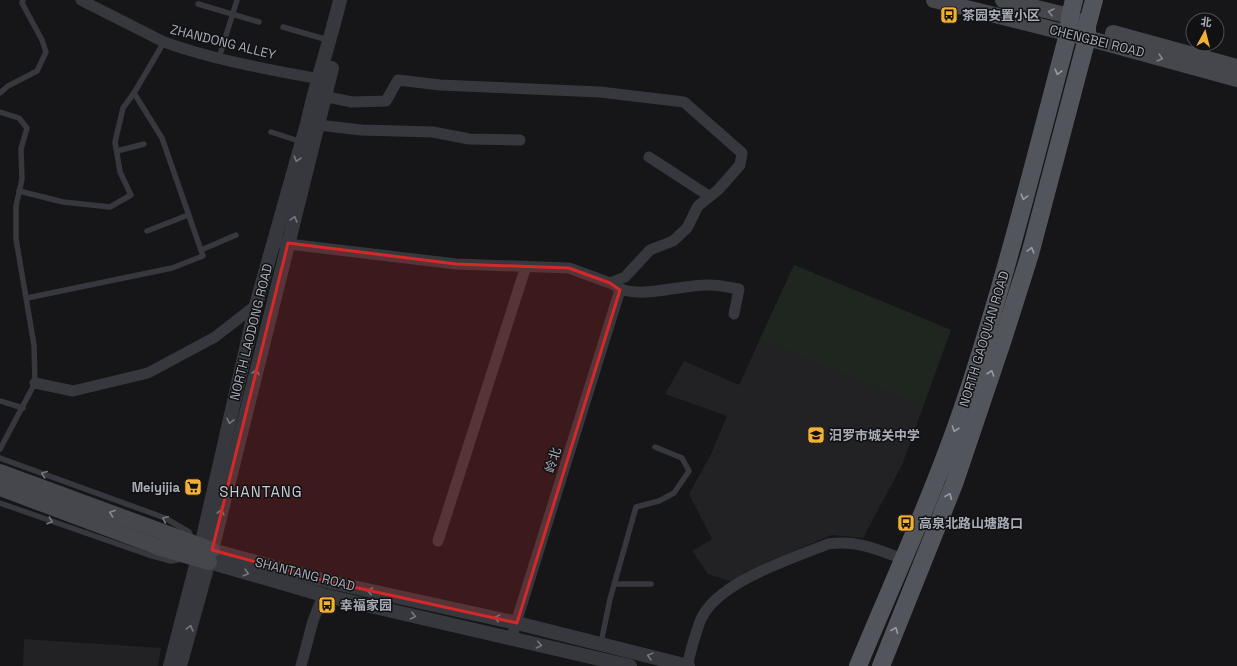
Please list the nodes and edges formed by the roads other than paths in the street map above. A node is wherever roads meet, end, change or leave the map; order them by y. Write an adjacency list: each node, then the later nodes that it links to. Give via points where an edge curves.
1 (23, 0): 22 (lane, via 22,3 46,52 37,71)
2 (81, 0): 17 (street, ZHANDONG ALLEY)
3 (237, 0): 11 (lane)
4 (340, 0): 16 (street, NORTH LAODONG ROAD)
5 (348, 0): 24 (street, NORTH LAODONG ROAD)
6 (934, 0): 15 (main road, CHENGBEI ROAD)
7 (1003, 0): 10 (main road, CHENGBEI ROAD, one-way to 7)
8 (1094, 0): 14 (main road, NORTH GAOQUAN ROAD)
9 (198, 4): 11 (lane)
10 (1072, 8): 14 (main road, CHENGBEI ROAD); 15 (main road, NORTH GAOQUAN ROAD)
11 (233, 14): 12 (lane); 18 (lane)
12 (259, 22)
13 (283, 27): 16 (lane)
14 (1087, 32): 15 (main road, CHENGBEI ROAD); 19 (main road, CHENGBEI ROAD); 21 (main road, CHENGBEI ROAD, one-way to 21); 71 (main road, NORTH GAOQUAN ROAD, one-way to 14, via 954,484 1004,336 1030,254)
15 (1068, 34): 58 (main road, NORTH GAOQUAN ROAD, one-way to 58, via 998,295 971,384 942,467)
16 (330, 41): 20 (street, NORTH LAODONG ROAD)
17 (164, 42): 18 (street, ZHANDONG ALLEY); 23 (lane)
18 (219, 58): 20 (street, ZHANDONG ALLEY)
19 (1237, 67)
20 (319, 79): 24 (street, NORTH LAODONG ROAD)
21 (1237, 79)
22 (0, 93)
23 (134, 93): 31 (lane, via 123,108 115,142); 35 (lane, via 162,138)
24 (319, 96): 26 (street, NORTH LAODONG ROAD); 34 (street, via 352,102 386,102 398,80 440,85 600,92 684,102 742,153 740,165)
25 (0, 112): 33 (lane, via 19,118 27,128 20,149 22,179)
26 (313, 125): 28 (street, via 361,130 433,132 469,139); 29 (street, NORTH LAODONG ROAD); 39 (street, NORTH LAODONG ROAD, one-way to 26)
27 (271, 132): 29 (lane)
28 (520, 140)
29 (302, 142): 38 (street, NORTH LAODONG ROAD, one-way to 38)
30 (144, 144): 31 (lane)
31 (117, 151): 33 (lane, via 120,172 131,195 110,207 63,202)
32 (649, 157): 34 (street)
33 (19, 191): 44 (lane, via 16,206 16,239)
34 (709, 196): 42 (street, via 698,206 687,228 673,241 650,250 625,277)
35 (188, 215): 36 (lane); 40 (lane)
36 (147, 230)
37 (236, 235): 40 (lane)
38 (274, 242): 39 (street); 45 (street, NORTH LAODONG ROAD)
39 (288, 243): 41 (street, via 456,264); 57 (street, NORTH LAODONG ROAD, one-way to 39)
40 (201, 250): 44 (lane, via 203,256 172,268)
41 (526, 266): 42 (street, via 568,268); 56 (street)
42 (610, 282): 43 (street)
43 (620, 290): 46 (street, via 638,292 711,285 739,289); 62 (street, 岭北)
44 (27, 298): 47 (lane, via 34,345)
45 (256, 305): 47 (street, via 215,337 148,373 73,391); 57 (street, NORTH LAODONG ROAD, one-way to 57)
46 (734, 314)
47 (35, 384): 49 (lane)
48 (0, 401): 49 (lane)
49 (22, 408): 51 (lane)
50 (654, 447): 59 (lane, via 682,458 689,471 674,493 660,501 636,507)
51 (0, 449)
52 (0, 458): 57 (lane, one-way to 52, via 189,532 165,518)
53 (0, 472): 57 (main road, SHANTANG ROAD, one-way to 53, via 162,531)
54 (0, 488): 57 (main road, SHANTANG ROAD, via 158,547)
55 (0, 503): 57 (lane, one-way to 57, via 171,561)
56 (438, 541)
57 (200, 553): 61 (street, SHANTANG ROAD, one-way to 61); 62 (street, SHANTANG ROAD, one-way to 57); 65 (street, NORTH LAODONG ROAD); 66 (street, NORTH LAODONG ROAD, one-way to 57)
58 (903, 559): 69 (street, via 864,544 839,542 828,544 751,576 716,598 702,618); 70 (main road, NORTH GAOQUAN ROAD)
59 (615, 584): 60 (lane); 64 (lane)
60 (651, 584)
61 (323, 595): 63 (street, SHANTANG ROAD, one-way to 63); 67 (street)
62 (517, 623): 63 (street, 岭北); 64 (street, SHANTANG ROAD)
63 (511, 639): 68 (street, SHANTANG ROAD, one-way to 68)
64 (601, 643): 69 (street, SHANTANG ROAD, one-way to 64)
65 (170, 666)
66 (180, 666)
67 (301, 666)
68 (630, 666)
69 (687, 666)
70 (858, 666)
71 (880, 666)

